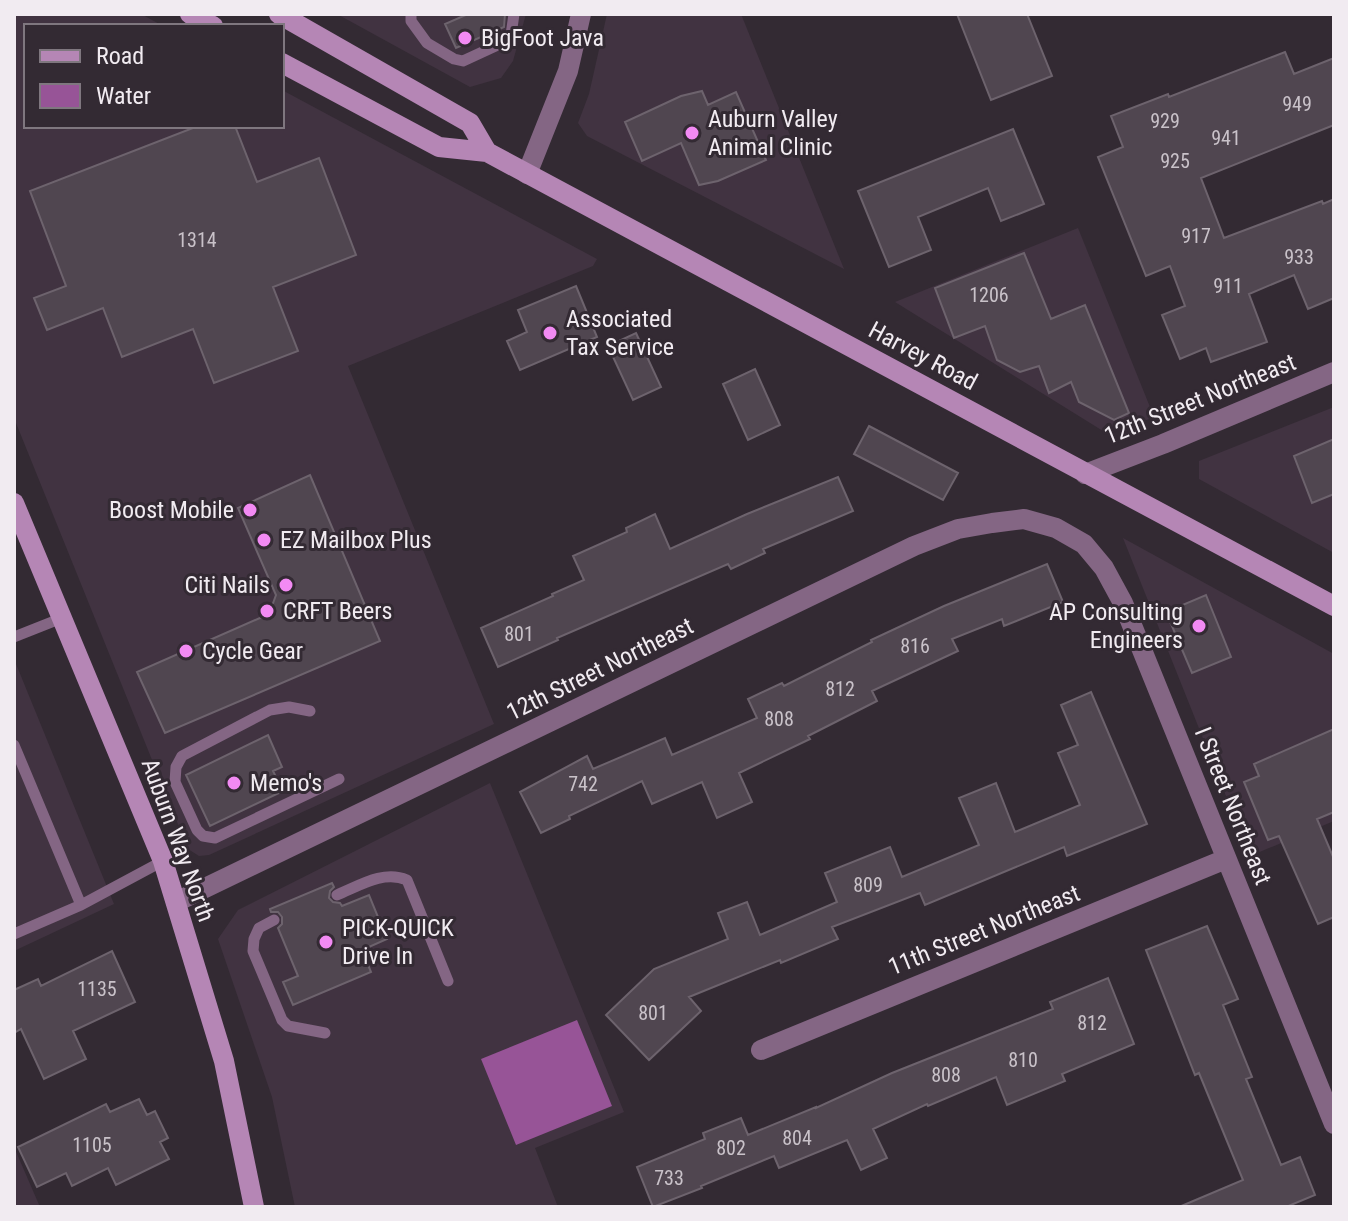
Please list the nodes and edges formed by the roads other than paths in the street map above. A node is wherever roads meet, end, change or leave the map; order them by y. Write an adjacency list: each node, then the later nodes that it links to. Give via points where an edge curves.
1 (190, 14): 7 (main road)
2 (279, 14): 6 (main road, Harvey Road)
3 (411, 14): 4 (lane, via 427,43 463,61 511,35)
4 (514, 14)
5 (581, 14): 10 (street, via 568,71)
6 (300, 19): 9 (main road, Harvey Road, via 470,123)
7 (209, 24)
8 (284, 64): 9 (main road, Harvey Road, via 439,147)
9 (487, 152): 10 (main road, Harvey Road)
10 (527, 174): 12 (main road, Harvey Road)
11 (1334, 372): 12 (street, 12th Street Northeast)
12 (1085, 474): 15 (main road, Harvey Road)
13 (14, 503): 16 (main road, Auburn Way North)
14 (1056, 528): 21 (street, I Street Northeast, via 1084,544 1123,603); 24 (street, 12th Street Northeast, via 1024,519 992,523 914,546)
15 (1334, 606)
16 (62, 618): 17 (lane); 22 (main road, Auburn Way North)
17 (14, 637)
18 (310, 711): 20 (lane, via 277,708 182,756 175,782 197,830 215,838)
19 (14, 745): 25 (lane)
20 (339, 779)
21 (1226, 859): 30 (street, 11th Street Northeast); 31 (street, I Street Northeast)
22 (163, 861): 24 (main road, Auburn Way North); 25 (lane)
23 (337, 895): 28 (lane, via 382,876 407,880)
24 (176, 902): 32 (main road, Auburn Way North, via 224,1061)
25 (81, 905): 27 (lane)
26 (274, 920): 29 (lane, via 259,928 253,951 282,1020 288,1026)
27 (14, 934)
28 (448, 981)
29 (325, 1033)
30 (761, 1050)
31 (1334, 1124)
32 (254, 1207)

